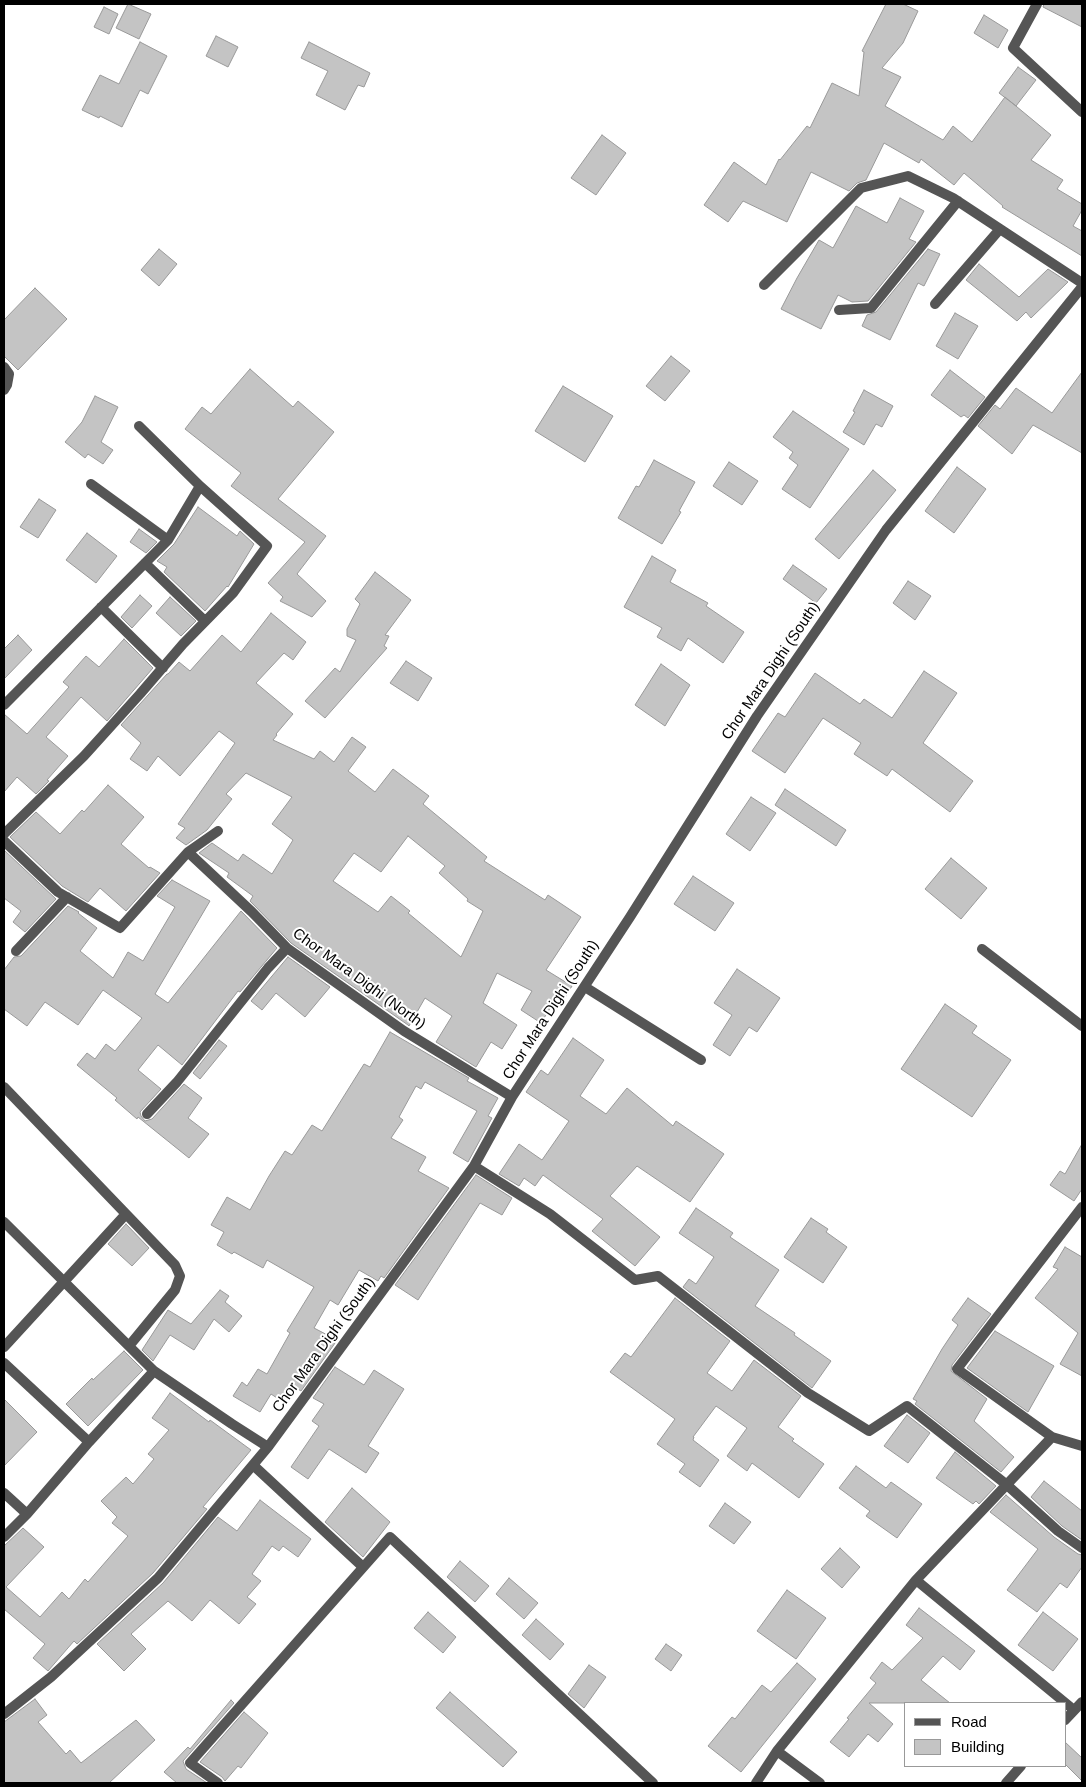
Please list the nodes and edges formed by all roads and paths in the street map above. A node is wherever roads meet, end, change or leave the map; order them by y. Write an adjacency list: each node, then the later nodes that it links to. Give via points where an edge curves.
1 (1037, 4): 2 (street, via 1012,48)
2 (1082, 112)
3 (958, 201): 4 (street); 6 (street, via 908,176 862,188); 9 (street, via 871,308)
4 (1000, 229): 5 (street); 8 (street)
5 (1082, 283)
6 (764, 285)
7 (1082, 287): 29 (street, Chor Mara Dighi (South), via 886,530 757,716)
8 (935, 304)
9 (839, 310)
10 (4, 368): 11 (street, via 9,374)
11 (4, 390)
12 (139, 426): 14 (street)
13 (91, 484): 15 (street)
14 (200, 486): 15 (street); 18 (street, via 266,546 233,593)
15 (168, 540): 16 (street)
16 (145, 563): 17 (street); 18 (street)
17 (101, 607): 19 (street); 20 (street)
18 (205, 621): 19 (street)
19 (163, 668): 22 (street, via 84,756)
20 (4, 705)
21 (218, 830): 24 (street)
22 (4, 834)
23 (4, 841): 25 (street)
24 (188, 852): 25 (street, via 120,928); 26 (street, Chor Mara Dighi (North))
25 (67, 897): 28 (street)
26 (287, 948): 33 (street, Chor Mara Dighi (North), via 404,1031); 34 (street)
27 (982, 949): 30 (street)
28 (16, 951)
29 (584, 986): 31 (street); 33 (street, Chor Mara Dighi (South))
30 (1082, 1026)
31 (700, 1060)
32 (4, 1087): 37 (street)
33 (512, 1097): 35 (street, Chor Mara Dighi (South))
34 (147, 1114)
35 (474, 1166): 47 (street, Chor Mara Dighi (South)); 49 (street, via 550,1214 635,1280 658,1276 808,1393 869,1431 908,1406)
36 (1082, 1207): 44 (street, via 957,1369)
37 (126, 1214): 39 (street); 40 (street, via 175,1265 180,1276 175,1290)
38 (4, 1222): 39 (street)
39 (64, 1280): 40 (street); 41 (street)
40 (129, 1346): 43 (street)
41 (4, 1347)
42 (4, 1363): 45 (street)
43 (154, 1371): 45 (street); 47 (street)
44 (1052, 1437): 46 (street); 49 (street)
45 (89, 1442): 51 (street)
46 (1082, 1446)
47 (268, 1447): 48 (street, Chor Mara Dighi (South))
48 (253, 1465): 54 (street); 60 (street, Chor Mara Dighi (South), via 158,1578 51,1677)
49 (1007, 1485): 53 (street); 55 (street)
50 (4, 1493): 51 (street)
51 (27, 1514): 52 (street)
52 (4, 1538)
53 (1082, 1548)
54 (363, 1567): 64 (street, via 190,1762); 65 (street, via 390,1537)
55 (916, 1580): 56 (street); 62 (street)
56 (1064, 1702)
57 (1082, 1702): 59 (street)
58 (1066, 1703): 59 (street)
59 (1074, 1710): 61 (street)
60 (4, 1714)
61 (1066, 1719)
62 (777, 1751): 66 (street); 67 (street)
63 (1020, 1767): 68 (street)
64 (218, 1783)
65 (653, 1783)
66 (756, 1783)
67 (820, 1783)
68 (1006, 1783)

